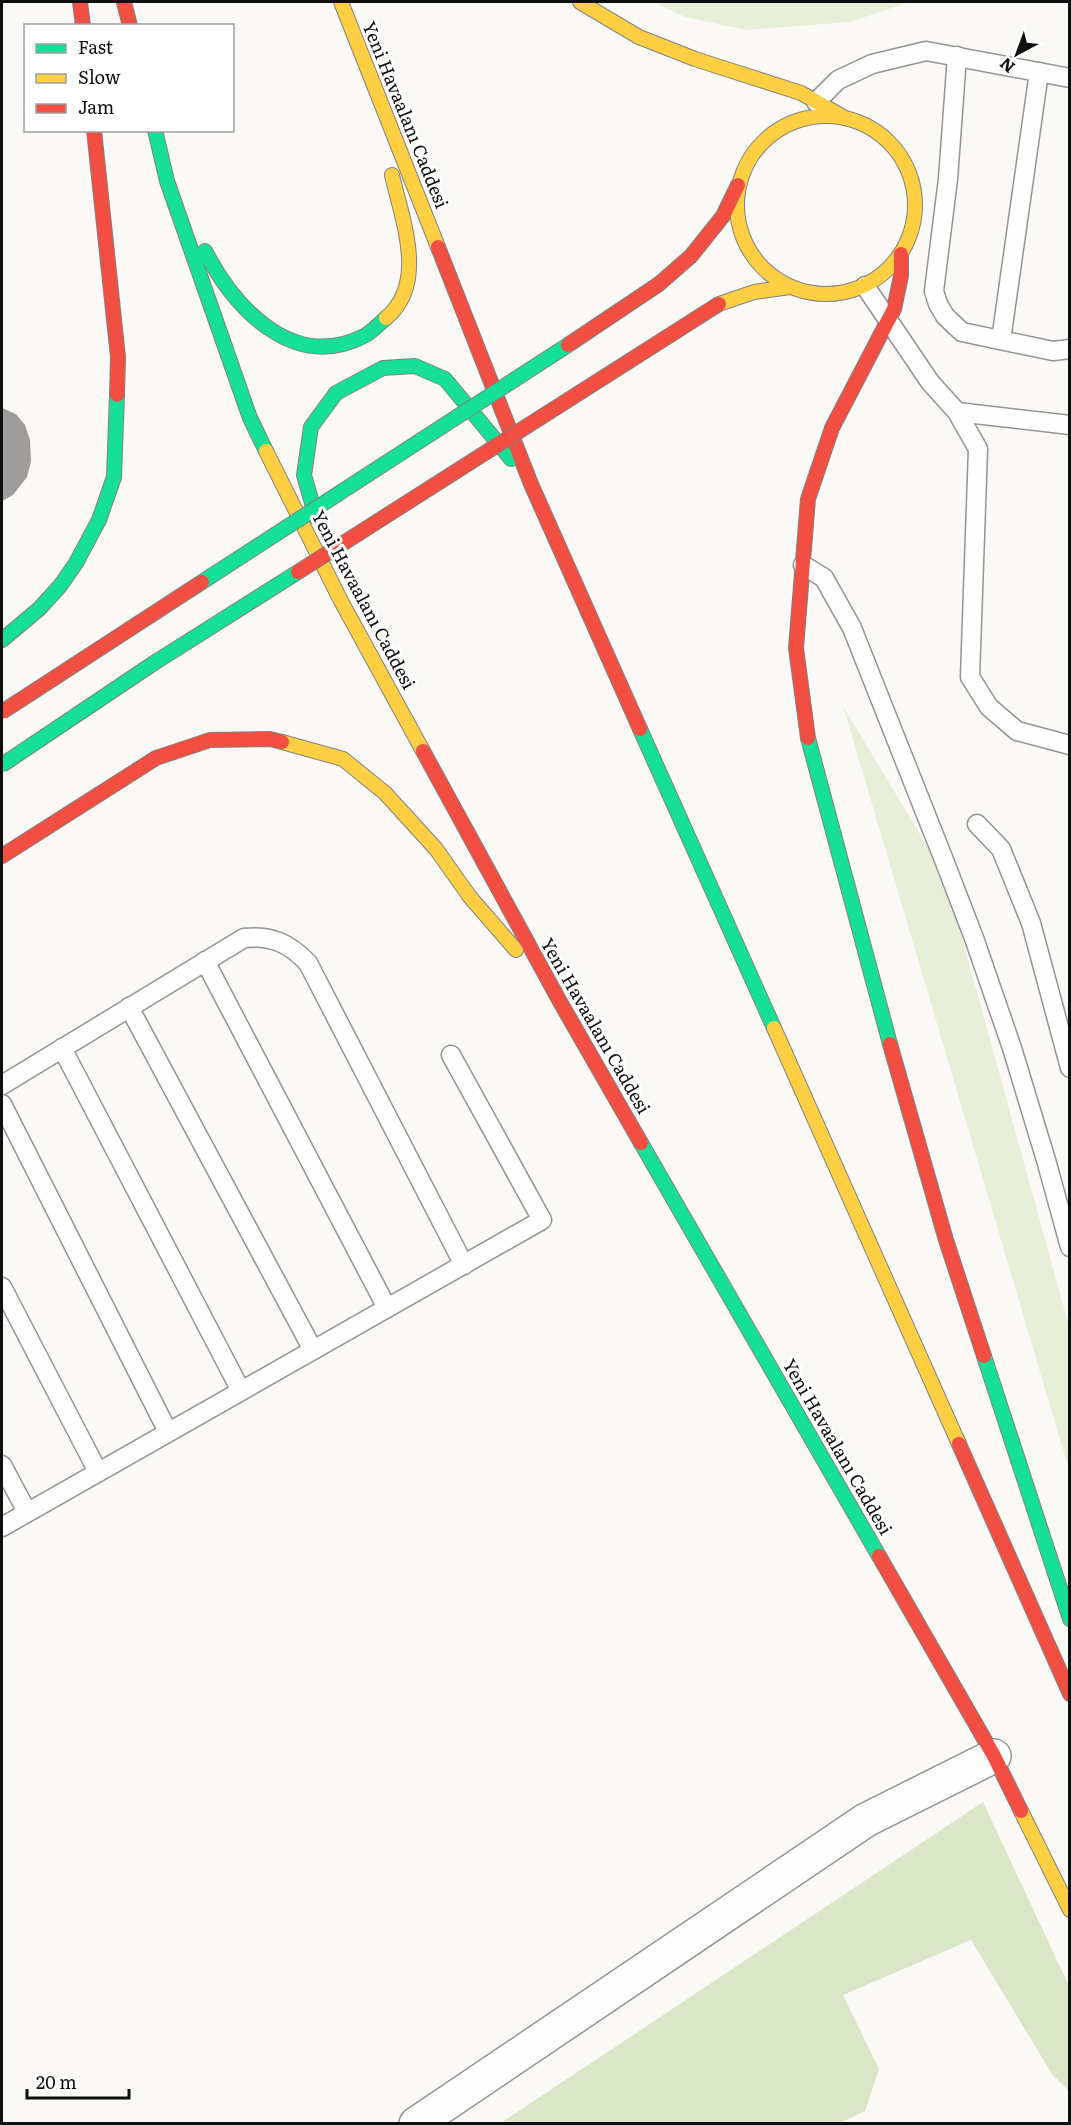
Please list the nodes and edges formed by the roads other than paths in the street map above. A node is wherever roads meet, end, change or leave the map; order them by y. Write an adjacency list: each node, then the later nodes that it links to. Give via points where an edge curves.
1 (80, 2): 5 (main road)
2 (124, 2): 6 (main road)
3 (341, 2): 8 (main road, Yeni Havaalanı Caddesi)
4 (580, 2): 11 (main road, via 639,37 801,93)
5 (83, 24)
6 (130, 24)
7 (957, 56): 9 (lane); 11 (lane, via 926,51 872,64 838,80); 21 (lane, via 934,291 945,316 962,332)
8 (365, 63): 15 (main road, via 410,255 407,289 390,315 366,335 341,345 305,346 277,335 241,305 217,274); 25 (main road, Yeni Havaalanı Caddesi)
9 (1039, 72): 10 (lane); 21 (lane)
10 (1070, 78)
11 (816, 102): 12 (main road)
12 (846, 119): 16 (main road, via 827,116 797,120 771,134 750,156); 17 (main road, via 857,120 883,135 903,158 914,185 916,214 909,243)
13 (94, 132): 28 (main road, via 118,357 114,477 99,520 76,563 39,609)
14 (155, 132): 15 (main road, Yeni Havaalanı Caddesi)
15 (167, 181): 27 (main road, Yeni Havaalanı Caddesi, via 250,418)
16 (739, 184): 19 (main road, via 736,214 744,243 761,267); 29 (main road, bridge, via 723,216 691,256 659,284)
17 (901, 254): 18 (main road, via 893,267); 20 (main road, via 901,276)
18 (865, 286): 19 (main road, via 842,294 822,295); 20 (lane)
19 (790, 287): 31 (main road, bridge, via 754,292 719,304 154,663)
20 (889, 321): 23 (lane, via 930,382); 26 (main road, via 832,428 808,499)
21 (1001, 340): 22 (lane, via 1053,351)
22 (1070, 349)
23 (957, 412): 24 (lane); 30 (lane, via 978,449 970,677 988,707 1017,731)
24 (1070, 425)
25 (531, 484): 27 (main road, via 445,379 415,366 383,368 336,393 311,427 304,475); 54 (main road, Yeni Havaalanı Caddesi)
26 (803, 565): 42 (lane, via 824,578 852,628 944,860 1012,1048); 53 (main road, via 796,648 807,733 946,1240)
27 (341, 601): 35 (main road, Yeni Havaalanı Caddesi)
28 (2, 640)
29 (2, 712)
30 (1070, 745)
31 (2, 765)
32 (977, 824): 39 (lane, via 1001,849 1031,923)
33 (2, 856): 35 (main road, via 156,759 210,740 270,739 344,759 385,793 436,849 470,897)
34 (205, 961): 36 (lane); 43 (lane, via 244,938 257,936 282,942 308,963); 45 (lane)
35 (559, 1000): 55 (main road, Yeni Havaalanı Caddesi)
36 (129, 1007): 37 (lane); 46 (lane)
37 (62, 1048): 40 (lane); 47 (lane)
38 (451, 1055): 43 (lane, via 542,1220)
39 (1070, 1068)
40 (2, 1085)
41 (2, 1104): 48 (lane)
42 (1070, 1247)
43 (464, 1265): 45 (lane)
44 (2, 1287): 50 (lane)
45 (387, 1308): 46 (lane)
46 (313, 1350): 47 (lane)
47 (241, 1391): 48 (lane)
48 (168, 1432): 50 (lane)
49 (2, 1465): 51 (lane)
50 (98, 1472): 51 (lane)
51 (27, 1512): 52 (lane)
52 (2, 1527)
53 (1070, 1619)
54 (1070, 1694)
55 (994, 1756): 56 (main road, Yeni Havaalanı Caddesi); 57 (street, via 866,1820)
56 (1070, 1910)
57 (416, 2124)

